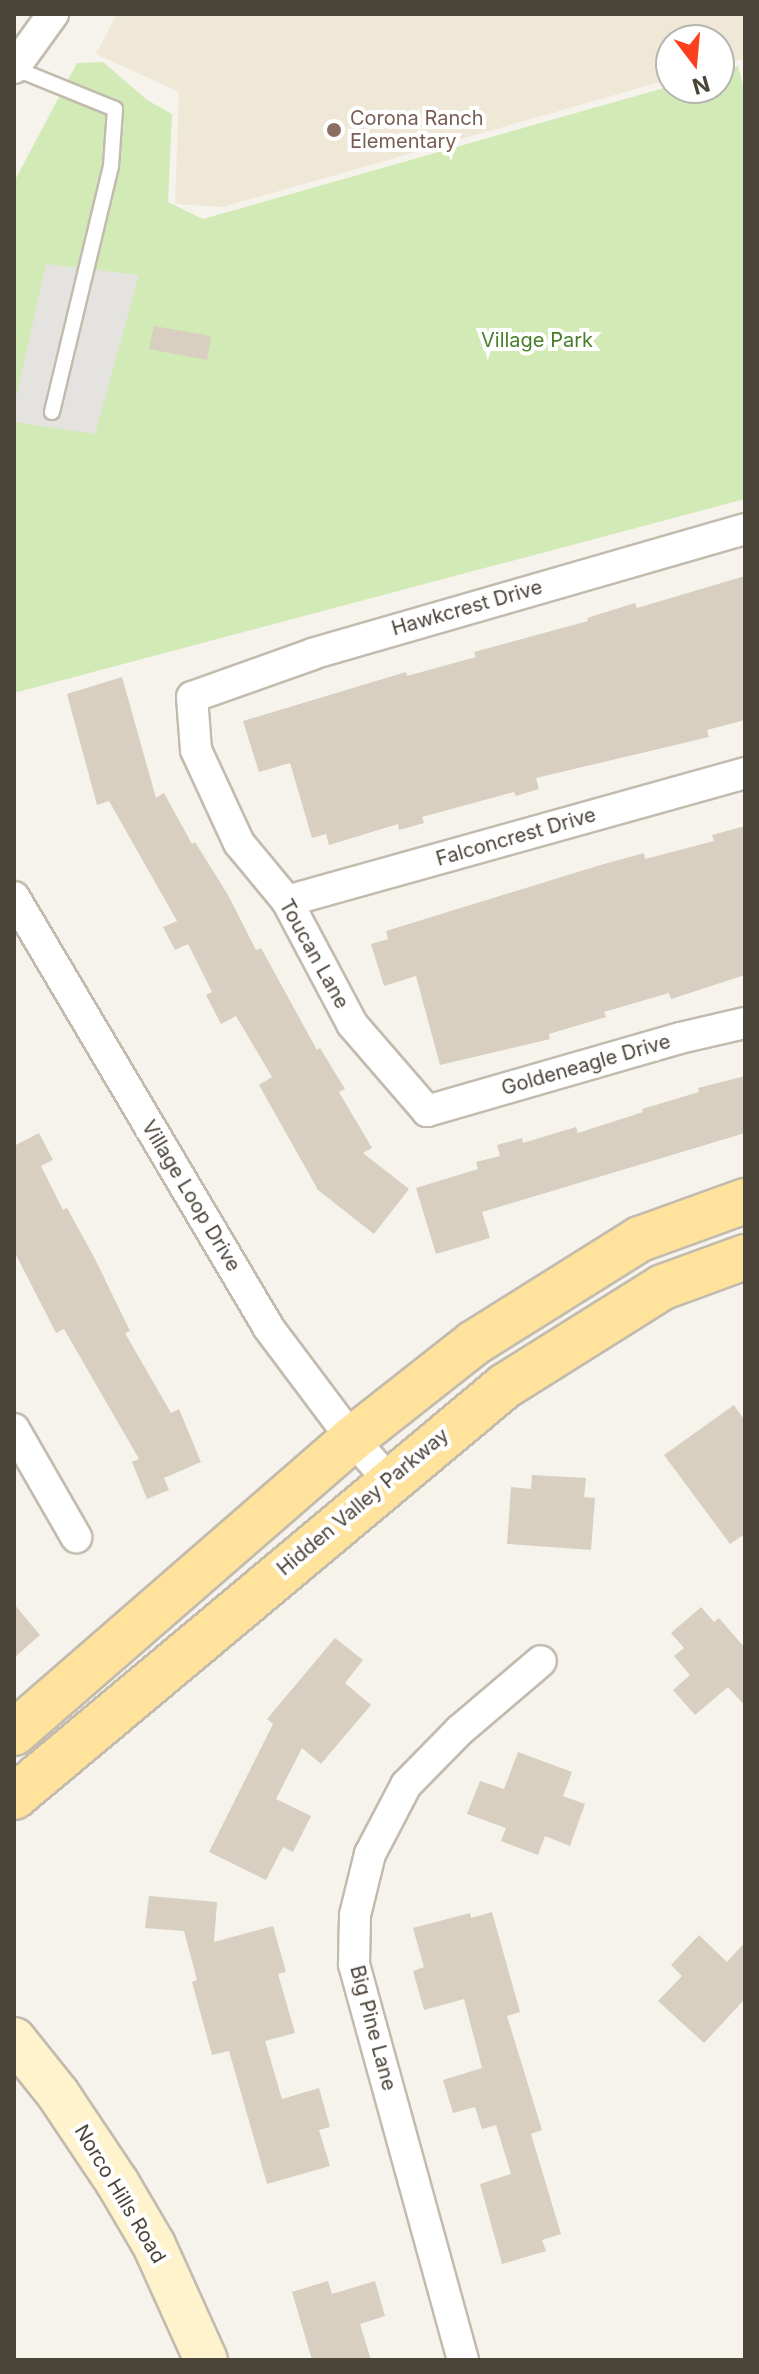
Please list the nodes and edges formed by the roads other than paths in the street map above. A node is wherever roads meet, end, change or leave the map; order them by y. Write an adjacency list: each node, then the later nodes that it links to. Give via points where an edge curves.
1 (53, 14): 2 (street)
2 (14, 68): 3 (lane, via 115,109 111,166)
3 (52, 412)
4 (745, 529): 5 (street, Hawkcrest Drive, via 313,654)
5 (192, 697): 8 (street, Toucan Lane, via 196,750 239,843)
6 (745, 773): 8 (street, Falconcrest Drive)
7 (14, 897): 14 (street, Village Loop Drive, via 268,1327)
8 (287, 901): 10 (street, Toucan Lane, via 352,1024)
9 (745, 1023): 10 (street, Goldeneagle Drive)
10 (427, 1111)
11 (745, 1201): 14 (main road, via 640,1239 474,1343)
12 (745, 1257): 15 (main road, Hidden Valley Parkway, via 663,1287 505,1386)
13 (14, 1429): 16 (street)
14 (352, 1439): 15 (street, Village Loop Drive); 18 (main road)
15 (389, 1480): 19 (main road, Hidden Valley Parkway)
16 (76, 1537)
17 (541, 1661): 22 (street, Big Pine Lane, via 406,1785 370,1854 355,1915 354,1964)
18 (14, 1733)
19 (14, 1797)
20 (14, 2039): 21 (street, Norco Hills Road, via 117,2182 154,2245)
21 (206, 2360)
22 (463, 2360)

